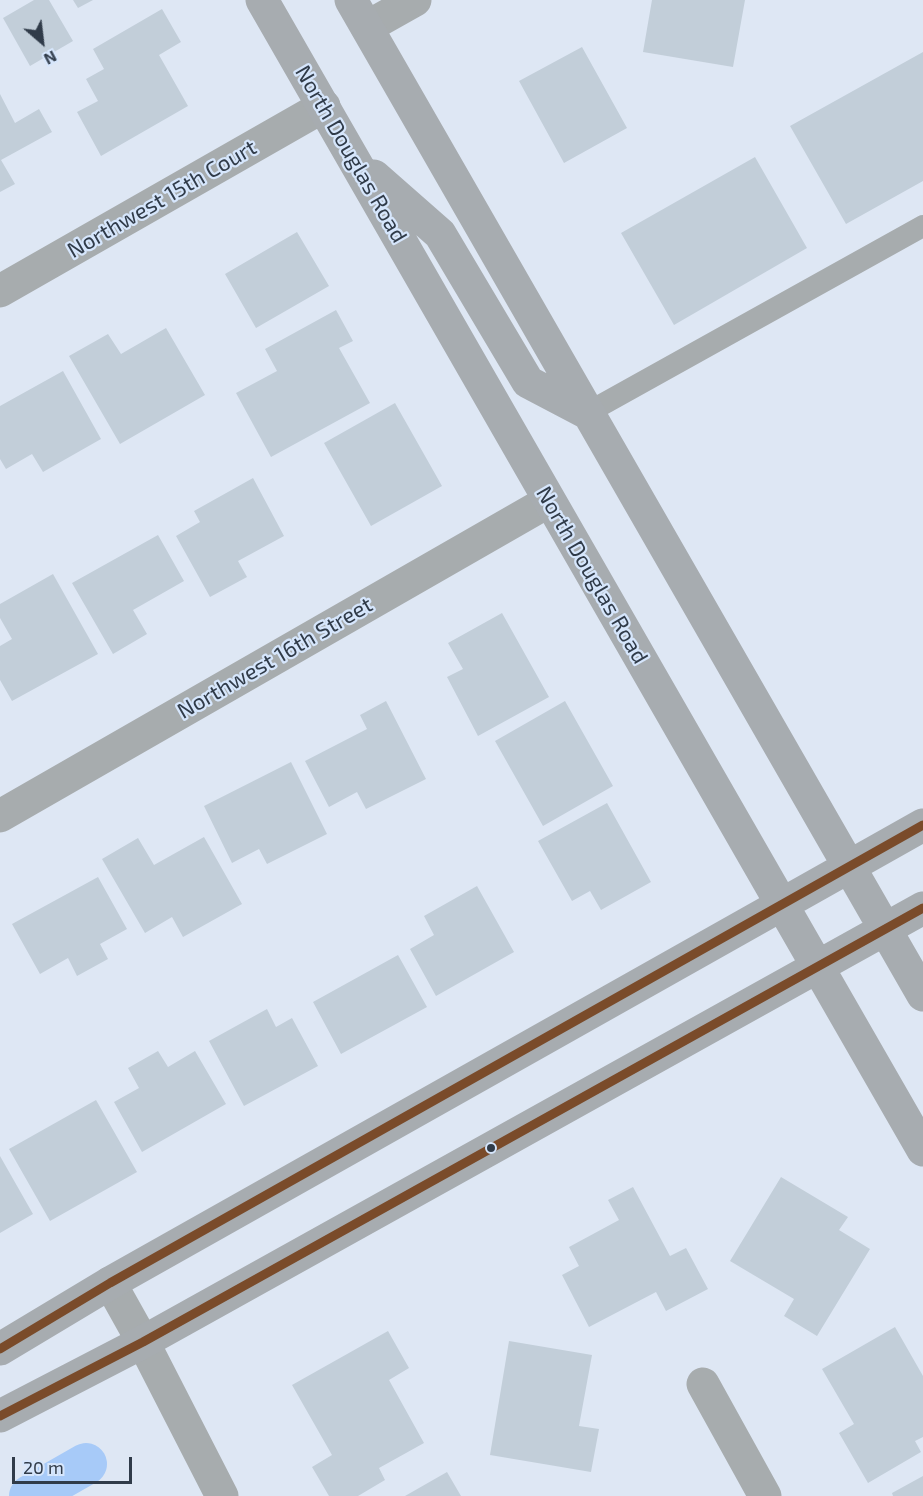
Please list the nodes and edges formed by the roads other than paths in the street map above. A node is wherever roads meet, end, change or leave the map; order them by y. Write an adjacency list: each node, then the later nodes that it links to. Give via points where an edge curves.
1 (262, 0): 4 (main road, North Douglas Road)
2 (416, 0): 3 (street)
3 (359, 14): 8 (main road)
4 (324, 106): 5 (main road, North Douglas Road); 7 (street, Northwest 15th Court)
5 (352, 156): 8 (main road, via 440,234 528,382); 9 (main road, North Douglas Road)
6 (923, 226): 8 (lane)
7 (0, 291)
8 (587, 413): 12 (main road)
9 (549, 501): 10 (street, Northwest 16th Street); 13 (main road, North Douglas Road)
10 (0, 816)
11 (923, 825): 12 (main road)
12 (850, 867): 13 (main road); 15 (main road)
13 (783, 906): 16 (main road, North Douglas Road); 19 (main road)
14 (923, 908): 15 (main road)
15 (885, 929): 16 (main road); 17 (main road)
16 (818, 966): 18 (main road, North Douglas Road); 20 (main road)
17 (923, 996)
18 (923, 1150)
19 (110, 1283): 20 (street); 21 (main road)
20 (143, 1342): 23 (main road); 24 (street)
21 (0, 1349)
22 (703, 1384): 25 (street)
23 (0, 1416)
24 (222, 1496)
25 (765, 1496)

